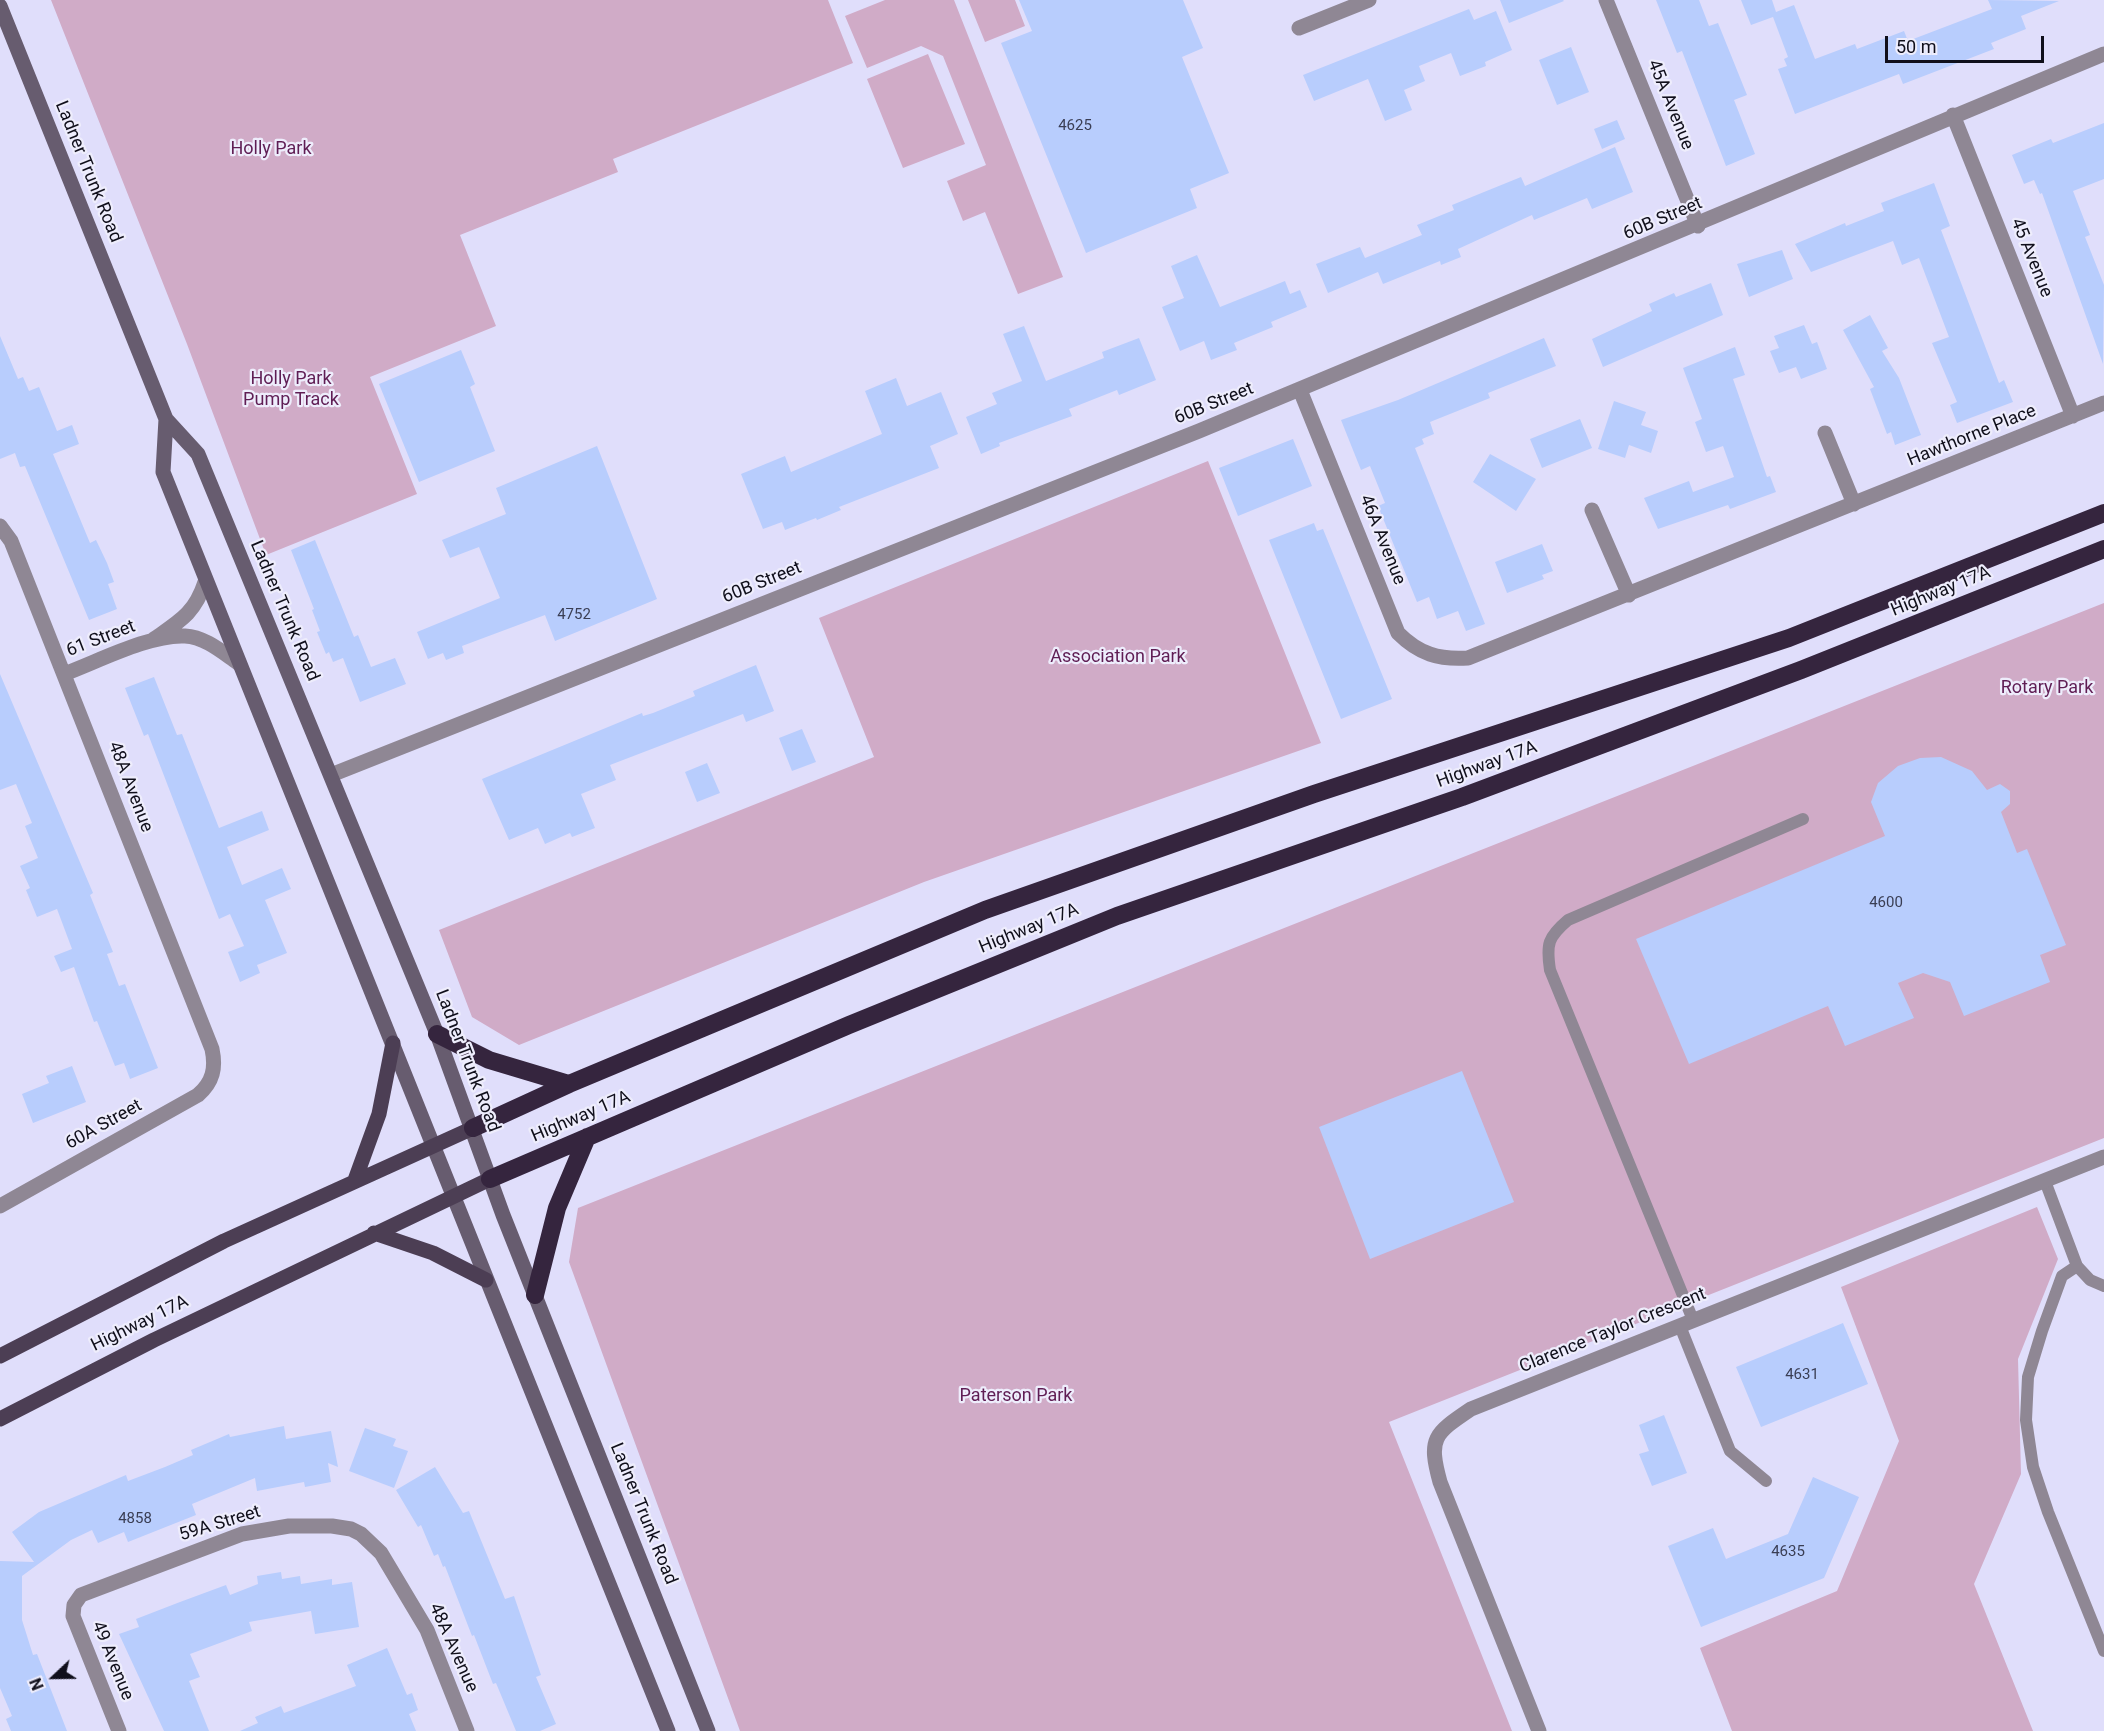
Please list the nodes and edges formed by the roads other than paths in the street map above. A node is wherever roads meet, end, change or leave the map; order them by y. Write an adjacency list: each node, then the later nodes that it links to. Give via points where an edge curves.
1 (1369, 0): 4 (street)
2 (1606, 0): 7 (street, 45A Avenue)
3 (0, 6): 11 (main road, Ladner Trunk Road)
4 (1299, 28)
5 (2104, 54): 6 (street, 60B Street)
6 (1953, 115): 7 (street, 60B Street); 10 (street, 45 Avenue)
7 (1698, 226): 8 (street, 60B Street)
8 (1300, 390): 21 (street, 46A Avenue, via 1398,633 1413,648 1430,655); 24 (street, 60B Street)
9 (2104, 403): 10 (street, Hawthorne Place)
10 (2073, 416): 13 (street, Hawthorne Place)
11 (166, 419): 18 (main road, Ladner Trunk Road, via 163,472); 24 (main road, Ladner Trunk Road, via 198,454)
12 (1825, 434): 13 (street)
13 (1854, 504): 19 (street, Hawthorne Place)
14 (1592, 510): 19 (street)
15 (2104, 513): 29 (highway, Highway 17A, via 1789,638 1314,794 985,910)
16 (0, 526): 23 (street, 48A Avenue, via 11,541)
17 (2104, 549): 31 (highway, Highway 17A, via 1801,670 1462,798 1117,916 849,1024)
18 (205, 582): 20 (street, 61 Street, via 199,602); 22 (main road, Ladner Trunk Road)
19 (1629, 595): 21 (street, Hawthorne Place)
20 (152, 641): 22 (street, 61 Street, via 185,636 209,643); 23 (street, 61 Street)
21 (1468, 658)
22 (238, 663): 27 (main road, Ladner Trunk Road)
23 (64, 674): 28 (street, 48A Avenue)
24 (332, 774): 26 (main road, Ladner Trunk Road)
25 (1803, 819): 44 (lane, via 1568,920 1552,934 1547,951 1550,970)
26 (437, 1034): 29 (highway, via 489,1060); 30 (main road, Ladner Trunk Road)
27 (393, 1043): 32 (main road, Ladner Trunk Road); 35 (main road, via 379,1114)
28 (216, 1067): 38 (street, 60A Street, via 207,1087 198,1095)
29 (569, 1084): 30 (highway, Highway 17A)
30 (472, 1128): 32 (main road, Highway 17A); 34 (main road, Ladner Trunk Road)
31 (586, 1137): 34 (highway, Highway 17A); 43 (highway, via 557,1208)
32 (433, 1146): 35 (main road, Highway 17A); 37 (main road, Ladner Trunk Road)
33 (2104, 1157): 36 (street, Clarence Taylor Crescent)
34 (490, 1179): 37 (main road, Highway 17A); 43 (main road, Ladner Trunk Road)
35 (355, 1180): 45 (main road, Highway 17A, via 224,1241)
36 (2045, 1181): 40 (lane); 44 (street, Clarence Taylor Crescent)
37 (453, 1196): 39 (main road, Highway 17A); 41 (main road, Ladner Trunk Road)
38 (0, 1206)
39 (374, 1233): 41 (main road, via 433,1253); 46 (main road, Highway 17A)
40 (2077, 1266): 42 (lane, via 2090,1280); 50 (lane, via 2062,1276 2042,1330 2028,1377 2026,1420 2033,1467 2048,1512)
41 (486, 1280): 53 (main road, Ladner Trunk Road)
42 (2104, 1286)
43 (535, 1295): 54 (main road, Ladner Trunk Road)
44 (1686, 1323): 47 (lane, via 1730,1451); 55 (street, Clarence Taylor Crescent, via 1471,1409 1442,1428 1432,1453)
45 (0, 1356)
46 (0, 1419)
47 (1766, 1481)
48 (381, 1553): 49 (street, 59A Street, via 351,1529 289,1526 242,1534 81,1595); 52 (street, 48A Avenue, via 428,1630)
49 (74, 1605): 51 (street, 49 Avenue, via 73,1616)
50 (2104, 1651)
51 (119, 1731)
52 (467, 1731)
53 (668, 1731)
54 (708, 1731)
55 (1539, 1731)

